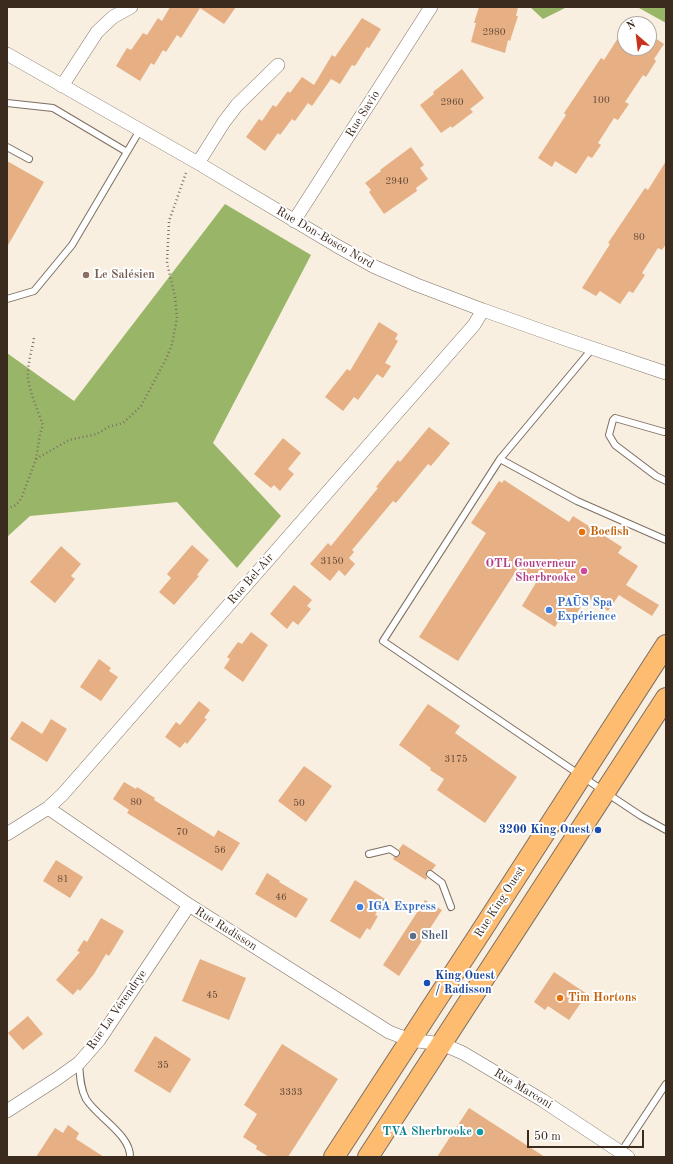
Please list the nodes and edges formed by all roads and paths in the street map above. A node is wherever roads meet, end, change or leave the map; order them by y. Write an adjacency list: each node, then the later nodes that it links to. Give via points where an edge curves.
1 (131, 7): 5 (street, via 113,17 97,32)
2 (431, 7): 12 (street, Rue Savio)
3 (10, 57): 5 (street, Rue Don-Bosco Nord)
4 (278, 65): 11 (street, via 237,105)
5 (62, 86): 7 (street, Rue Don-Bosco Nord)
6 (7, 103): 9 (lane, via 53,108)
7 (140, 130): 9 (lane); 11 (street, Rue Don-Bosco Nord)
8 (7, 147): 10 (lane)
9 (127, 152): 13 (lane, via 72,245 34,291)
10 (29, 158)
11 (194, 161): 12 (street, Rue Don-Bosco Nord); 19 (path, via 169,221 167,263 177,318 166,359 141,406 123,423 108,427 97,434 69,440)
12 (294, 221): 14 (street, Rue Don-Bosco Nord, via 375,267 417,286)
13 (7, 299)
14 (483, 310): 16 (street, Rue Don-Bosco Nord); 28 (street, Rue Bel-Air, via 474,325)
15 (34, 338): 19 (path, via 28,378 43,425)
16 (592, 348): 17 (street, Rue Don-Bosco Nord); 20 (lane)
17 (666, 373)
18 (666, 432): 21 (lane, via 615,418 609,434 616,445)
19 (36, 459): 22 (path, via 21,499)
20 (500, 459): 23 (lane, via 577,501); 26 (lane, via 383,641)
21 (666, 481)
22 (7, 509)
23 (666, 540)
24 (666, 645): 26 (main road, Rue King Ouest)
25 (666, 698): 27 (main road)
26 (581, 776): 27 (lane); 36 (main road, Rue King Ouest)
27 (605, 792): 29 (lane); 37 (main road)
28 (48, 808): 30 (street, Rue Bel-Air); 34 (street, Rue Radisson)
29 (666, 830)
30 (7, 834)
31 (396, 853): 32 (lane, via 390,849)
32 (369, 854)
33 (430, 874): 35 (lane, via 442,883)
34 (189, 905): 36 (street, Rue Radisson, via 389,1032); 38 (street, Rue La Vérendrye, via 99,1040)
35 (451, 907)
36 (410, 1040): 37 (street, Rue Marconi); 43 (main road, Rue King Ouest)
37 (442, 1044): 41 (street, Rue Marconi, via 463,1053 542,1100); 44 (main road)
38 (79, 1063): 40 (street, Rue La Vérendrye); 42 (lane, via 85,1098 123,1137 131,1153)
39 (666, 1084): 41 (lane)
40 (7, 1111)
41 (624, 1155)
42 (130, 1157)
43 (334, 1157)
44 (368, 1157)

